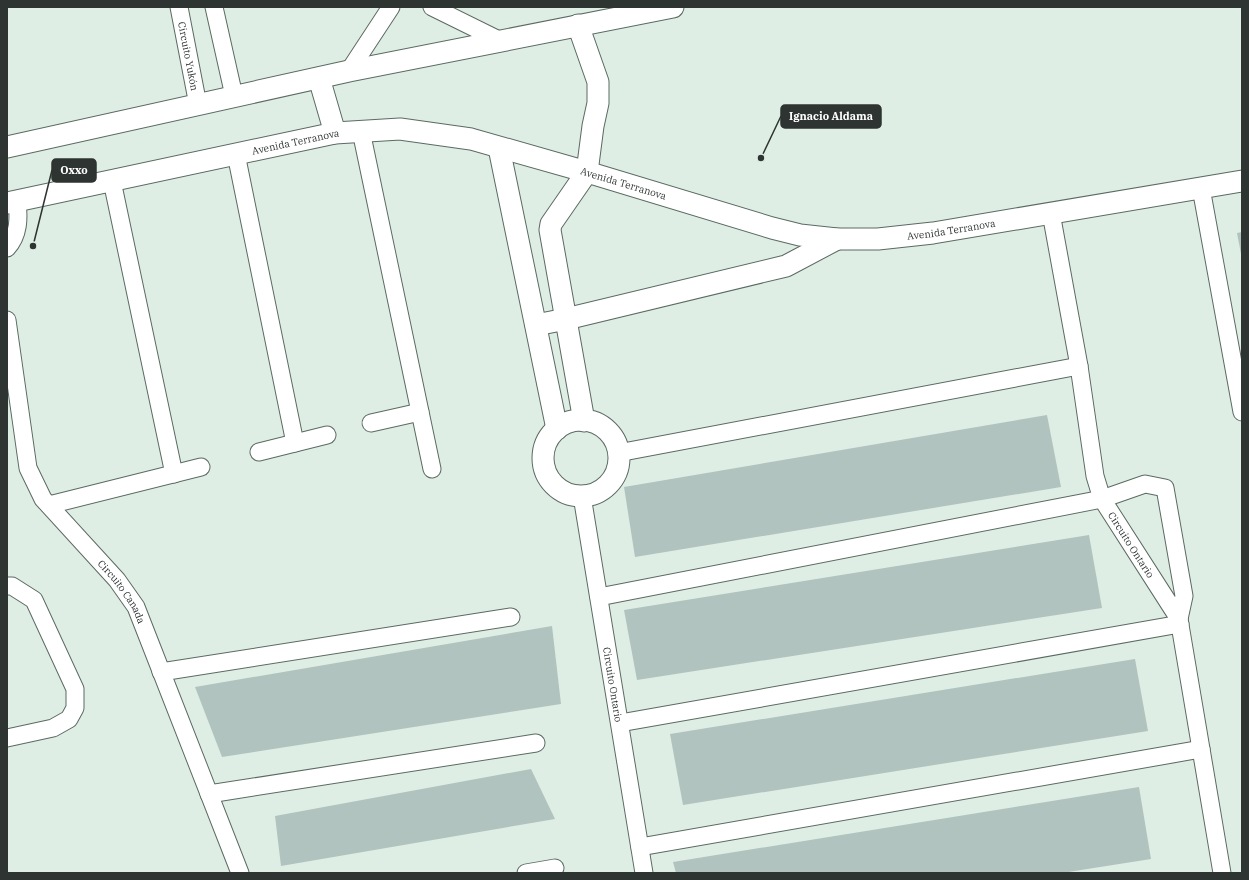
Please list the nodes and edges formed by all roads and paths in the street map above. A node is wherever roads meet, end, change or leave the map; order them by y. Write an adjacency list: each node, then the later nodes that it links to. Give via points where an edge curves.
1 (179, 7): 11 (street, Circuito Yukón)
2 (214, 7): 10 (street)
3 (391, 7): 8 (street)
4 (432, 7): 7 (street)
5 (673, 7): 6 (street)
6 (578, 25): 7 (street); 17 (street, via 598,82 598,103)
7 (500, 41): 8 (street)
8 (349, 71): 9 (street)
9 (319, 78): 10 (street); 13 (street)
10 (234, 96): 11 (street)
11 (198, 104): 14 (street)
12 (361, 131): 13 (street, Avenida Terranova); 15 (street, Avenida Terranova, via 400,129 470,139); 29 (street)
13 (335, 132): 16 (street, Avenida Terranova)
14 (7, 147)
15 (500, 148): 17 (street, Avenida Terranova); 26 (street)
16 (236, 154): 19 (street, Avenida Terranova); 35 (street)
17 (587, 172): 23 (street, Avenida Terranova, via 772,228 800,235); 25 (street, via 551,224 550,230)
18 (1242, 180): 20 (street, Avenida Terranova)
19 (112, 181): 21 (street, Avenida Terranova); 40 (street)
20 (1200, 188): 22 (street, Avenida Terranova); 30 (street)
21 (12, 202): 24 (street, via 19,214 17,230)
22 (1051, 213): 23 (street, Avenida Terranova, via 933,233 878,239); 28 (street, Circuito Ontario)
23 (837, 239): 25 (street, via 786,266)
24 (7, 248)
25 (566, 319): 26 (street); 31 (street)
26 (536, 325): 33 (street)
27 (8, 327): 43 (street, Circuito Canada, via 28,468 43,499)
28 (1079, 366): 37 (street); 42 (street, Circuito Ontario, via 1095,476)
29 (420, 412): 32 (street); 39 (street)
30 (1242, 412)
31 (584, 421): 33 (street, via 564,424); 37 (street, via 594,423 607,431 616,444)
32 (371, 423)
33 (557, 429): 41 (street, via 545,446 543,463 546,475 555,486 567,494)
34 (327, 435): 35 (street)
35 (295, 443): 36 (street)
36 (259, 452)
37 (618, 453): 41 (street, via 616,472 609,484 596,493)
38 (201, 467): 40 (street)
39 (432, 469)
40 (174, 474): 43 (street)
41 (582, 496): 45 (street, Circuito Ontario)
42 (1102, 499): 45 (street); 47 (street, Circuito Ontario); 47 (street, via 1145,484 1165,488 1184,596)
43 (49, 505): 48 (street, Circuito Canada, via 117,580 136,607)
44 (7, 586): 50 (street, via 12,586 34,600 75,689 75,708 69,719 53,728)
45 (599, 597): 49 (street, Circuito Ontario)
46 (511, 617): 48 (street)
47 (1180, 622): 49 (street); 52 (street, Circuito Ontario)
48 (162, 672): 53 (street, Circuito Canada)
49 (620, 723): 54 (street, Circuito Ontario)
50 (7, 738)
51 (536, 743): 53 (street)
52 (1201, 749): 54 (street); 59 (street, Circuito Ontario)
53 (209, 794): 56 (street, Circuito Canada)
54 (640, 847): 58 (street, Circuito Ontario)
55 (555, 868): 57 (street)
56 (240, 873)
57 (526, 873)
58 (644, 873)
59 (1222, 873)

